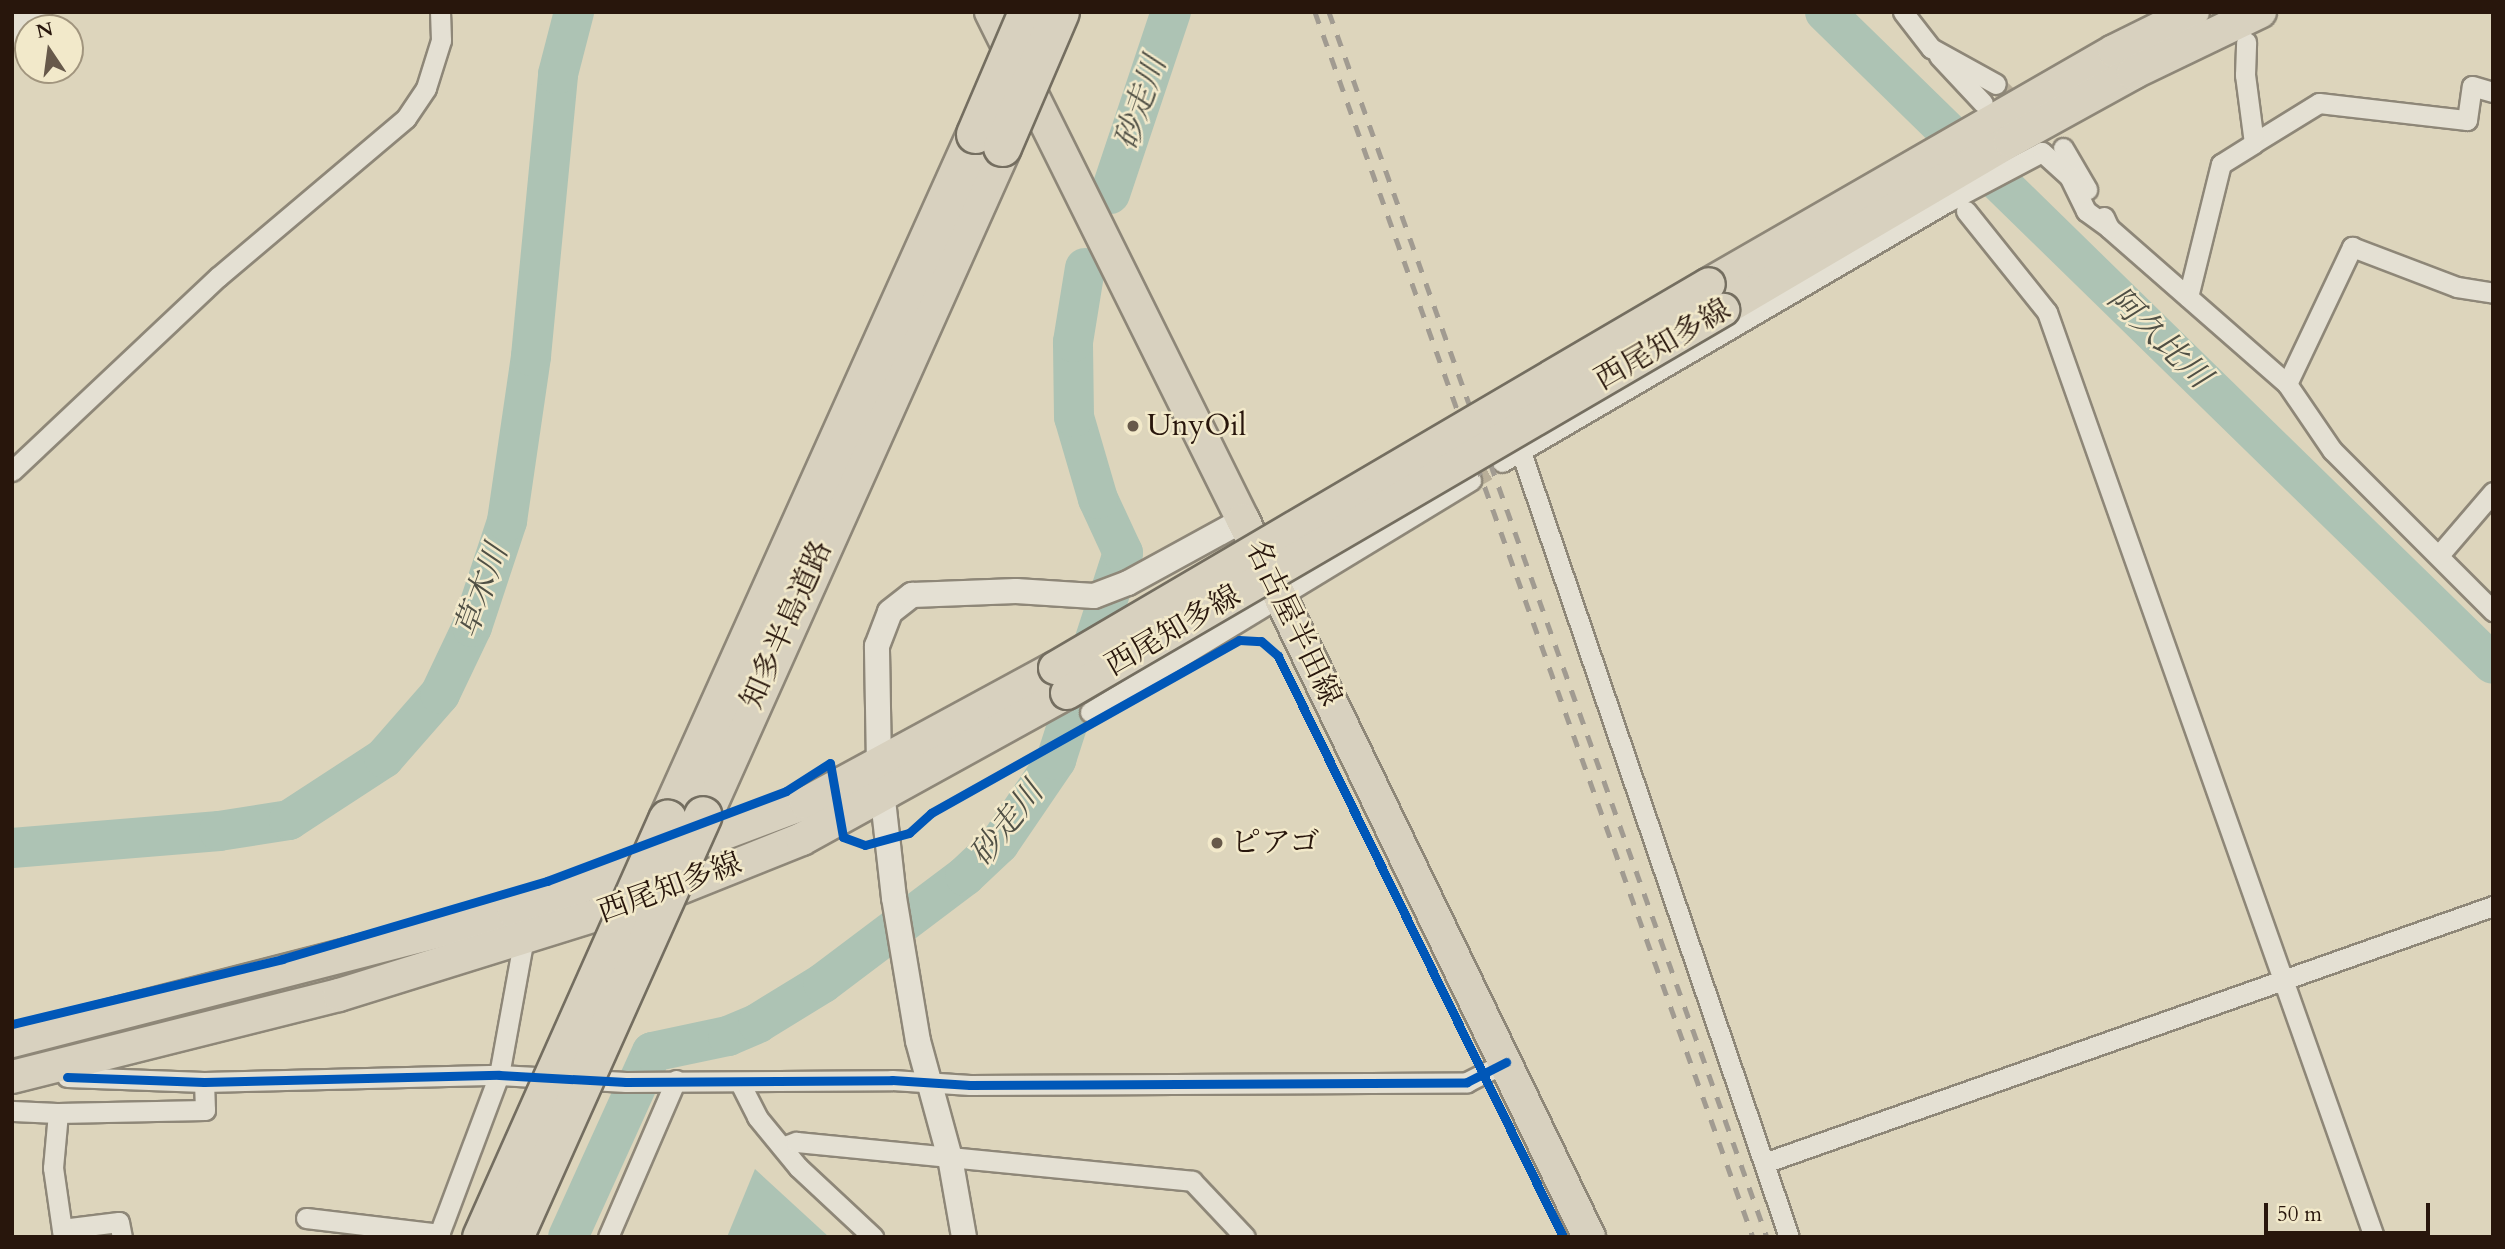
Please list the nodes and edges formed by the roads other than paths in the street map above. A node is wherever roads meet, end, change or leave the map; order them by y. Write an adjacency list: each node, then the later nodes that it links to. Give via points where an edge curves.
1 (37, 12): 9 (main road)
2 (440, 12): 25 (street, via 441,40 426,88 406,118 218,277)
3 (991, 12): 28 (main road, 名古屋半田線)
4 (1027, 12): 15 (highway, 知多半島道路, bridge)
5 (1060, 12): 15 (highway, 知多半島道路, bridge)
6 (1903, 12): 11 (street)
7 (2193, 12): 14 (main road, 西尾知多線, via 2114,51)
8 (2260, 12): 14 (main road, 西尾知多線)
9 (12, 34)
10 (2246, 43): 16 (street, via 2245,75)
11 (1931, 48): 12 (street); 14 (street)
12 (1996, 84)
13 (2493, 92): 16 (street, via 2472,86 2467,120 2319,103)
14 (2003, 131): 18 (street); 19 (street, via 2057,165 2069,176 2086,211); 32 (main road, 西尾知多線, bridge)
15 (988, 141): 56 (highway, 知多半島道路, bridge, via 667,819); 57 (highway, 知多半島道路, bridge, via 703,815)
16 (2254, 143): 21 (street, via 2221,164)
17 (2063, 148): 19 (street, via 2080,169)
18 (1965, 203): 23 (street); 37 (street, via 2047,312)
19 (2109, 228): 21 (street)
20 (2493, 293): 22 (street, via 2457,287 2351,247)
21 (2188, 297): 22 (street)
22 (2287, 384): 29 (street, via 2332,450)
23 (1521, 452): 24 (street); 51 (street)
24 (1502, 462)
25 (12, 471)
26 (1471, 480): 30 (street)
27 (2493, 492): 29 (street)
28 (1243, 520): 30 (main road, 名古屋半田線); 33 (street, via 1128,583 1094,596 1016,591 912,595 890,612 877,646)
29 (2439, 555): 31 (street)
30 (1280, 596): 32 (street); 39 (main road, 名古屋半田線)
31 (2493, 611)
32 (1070, 691): 33 (main road, 西尾知多線); 34 (main road, 西尾知多線)
33 (879, 765): 34 (street); 38 (main road, 西尾知多線, via 806,803 514,912)
34 (883, 797): 36 (main road, 西尾知多線, via 802,839 670,892); 44 (street, via 902,950)
35 (2493, 906): 37 (street)
36 (524, 937): 40 (street); 41 (main road, 西尾知多線, via 339,995)
37 (2282, 981): 51 (street); 64 (street)
38 (12, 1041)
39 (1506, 1062): 44 (street, via 1466,1083); 62 (main road, 名古屋半田線)
40 (499, 1074): 43 (street); 45 (street); 54 (street)
41 (12, 1077)
42 (67, 1077): 45 (street)
43 (667, 1080): 46 (street); 58 (street)
44 (928, 1081): 46 (street); 50 (street)
45 (204, 1082): 48 (street, via 205,1110)
46 (740, 1083): 49 (street, via 757,1116)
47 (12, 1111): 48 (street)
48 (58, 1113): 53 (street, via 53,1168)
49 (782, 1147): 50 (street, via 796,1142); 59 (street)
50 (950, 1158): 60 (street); 61 (street, via 1192,1181)
51 (1764, 1163): 63 (street)
52 (306, 1218): 54 (street)
53 (63, 1233): 55 (street, via 119,1222)
54 (439, 1235)
55 (122, 1237)
56 (481, 1237)
57 (514, 1237)
58 (608, 1237)
59 (873, 1237)
60 (964, 1237)
61 (1245, 1237)
62 (1589, 1237)
63 (1789, 1237)
64 (2374, 1237)

